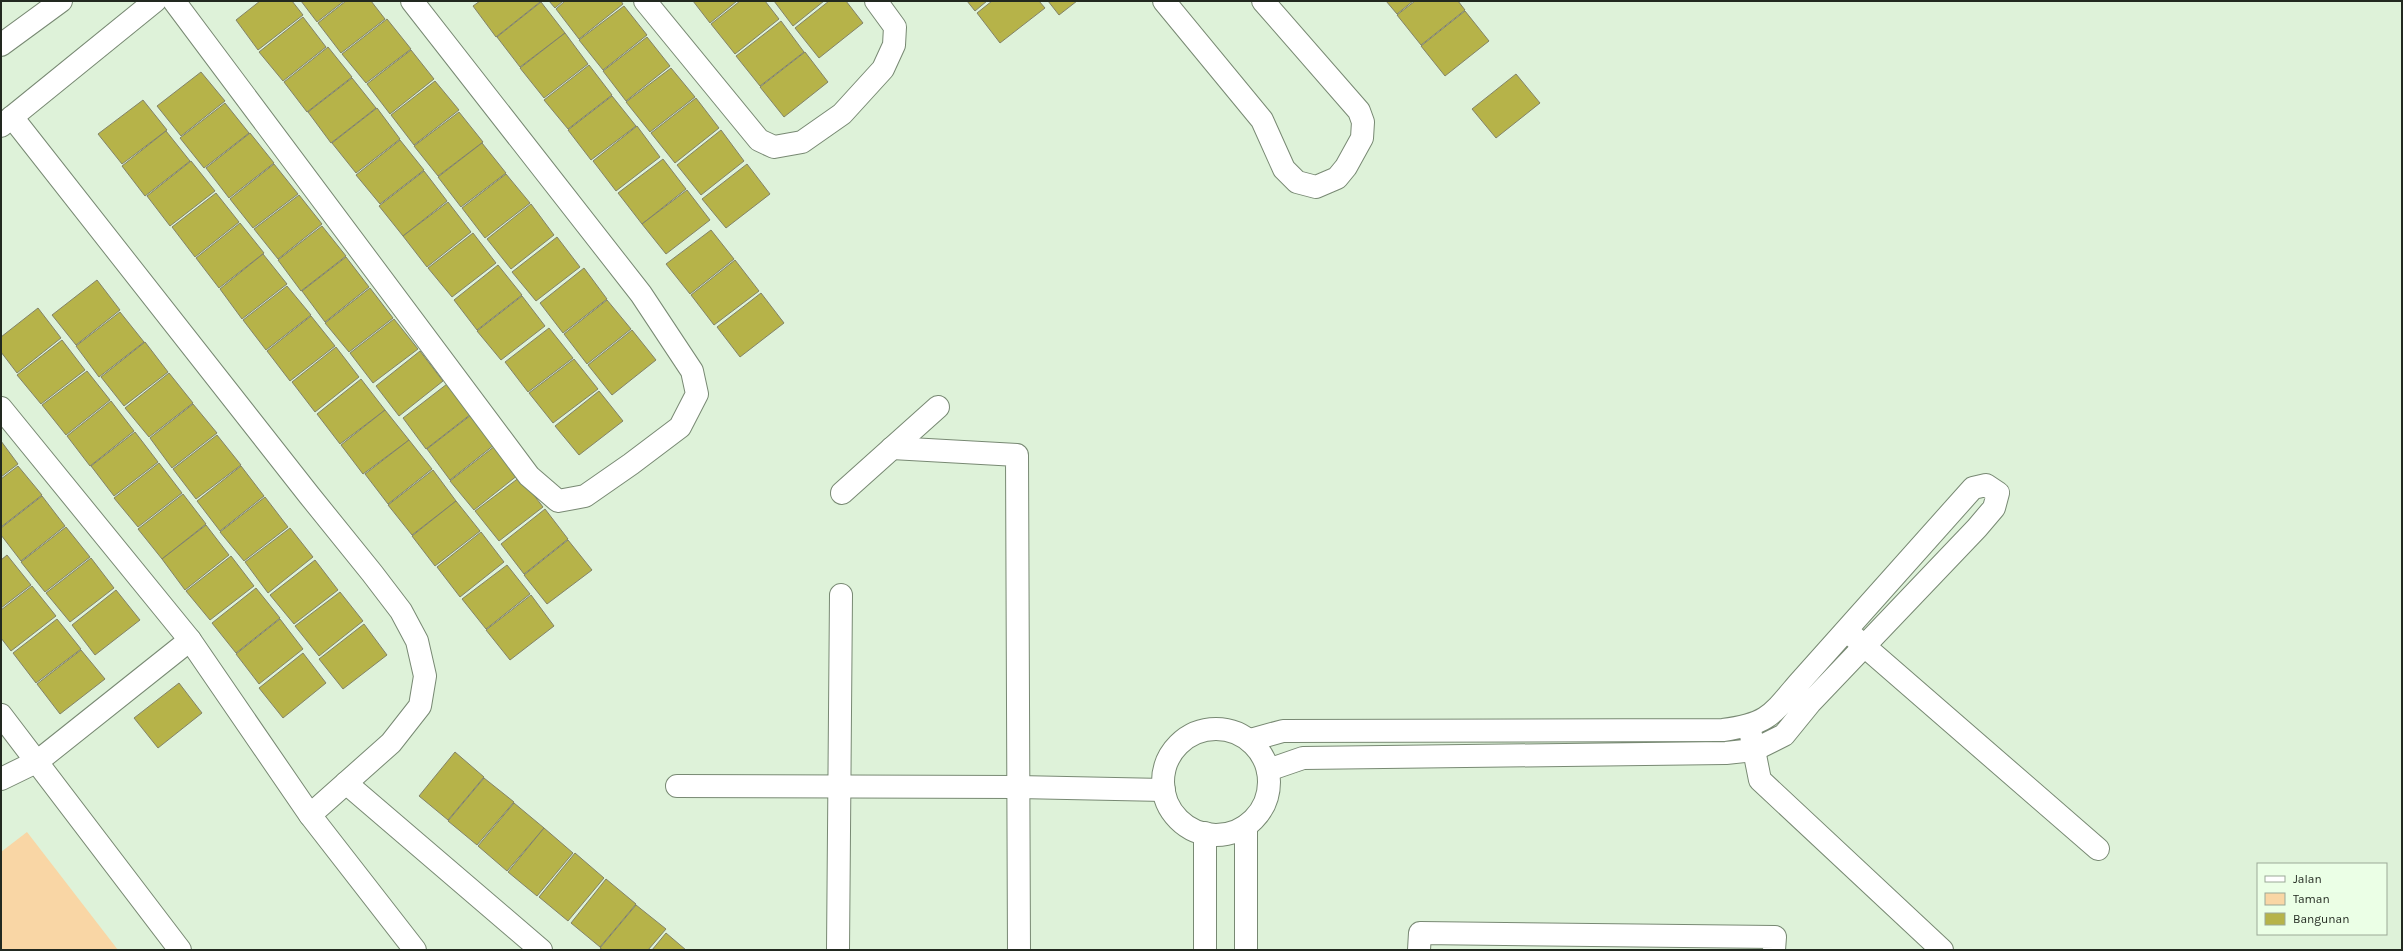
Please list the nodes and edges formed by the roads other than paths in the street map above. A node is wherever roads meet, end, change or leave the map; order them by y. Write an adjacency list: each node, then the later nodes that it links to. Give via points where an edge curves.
1 (61, 1): 9 (street)
2 (155, 1): 10 (street)
3 (174, 1): 4 (street, via 529,476 558,501 585,496 680,427 697,394 692,371 641,294)
4 (412, 1)
5 (645, 1): 6 (street, via 759,140 774,147 802,142 842,114 883,69 894,45 894,28)
6 (876, 1)
7 (1164, 1): 8 (street, via 1262,120 1284,169 1297,182 1316,187 1328,184 1337,178 1355,155 1362,138 1359,111)
8 (1263, 1)
9 (1, 45)
10 (7, 122): 26 (street, via 372,573 401,611 417,641 425,676 420,706 391,743)
11 (938, 407): 13 (street)
12 (1, 408): 17 (street)
13 (892, 448): 14 (street); 29 (street, via 1017,455)
14 (842, 492)
15 (841, 595): 28 (street)
16 (1846, 629): 18 (street); 18 (street, via 1973,488 1986,485 1998,493 1994,508 1977,528); 20 (street, via 1774,714)
17 (190, 640): 23 (street); 31 (street)
18 (1863, 647): 22 (street, via 1810,703 1784,735); 34 (street)
19 (1, 715): 23 (street)
20 (1749, 726): 21 (street, via 1723,730 1283,732); 22 (street)
21 (1250, 740): 24 (street, via 1262,754); 30 (street, via 1231,730 1210,728 1190,735 1174,749 1164,768)
22 (1754, 750): 24 (street, via 1726,753 1303,758); 45 (street, via 1760,780)
23 (38, 761): 25 (street); 36 (street)
24 (1268, 770): 32 (street, via 1269,791 1261,811)
25 (1, 779)
26 (346, 783): 31 (street); 38 (street)
27 (677, 786): 28 (street)
28 (839, 786): 29 (street); 39 (street)
29 (1018, 787): 30 (street); 40 (street)
30 (1164, 790): 33 (street, via 1171,809 1186,825)
31 (310, 815): 37 (street)
32 (1246, 826): 33 (street, via 1227,834); 42 (street)
33 (1206, 833): 41 (street)
34 (2098, 849)
35 (1598, 943): 43 (street, via 1420,933); 44 (street, via 1775,936)
36 (180, 950)
37 (415, 950)
38 (541, 950)
39 (838, 950)
40 (1019, 950)
41 (1205, 950)
42 (1246, 950)
43 (1419, 950)
44 (1774, 950)
45 (1942, 950)

